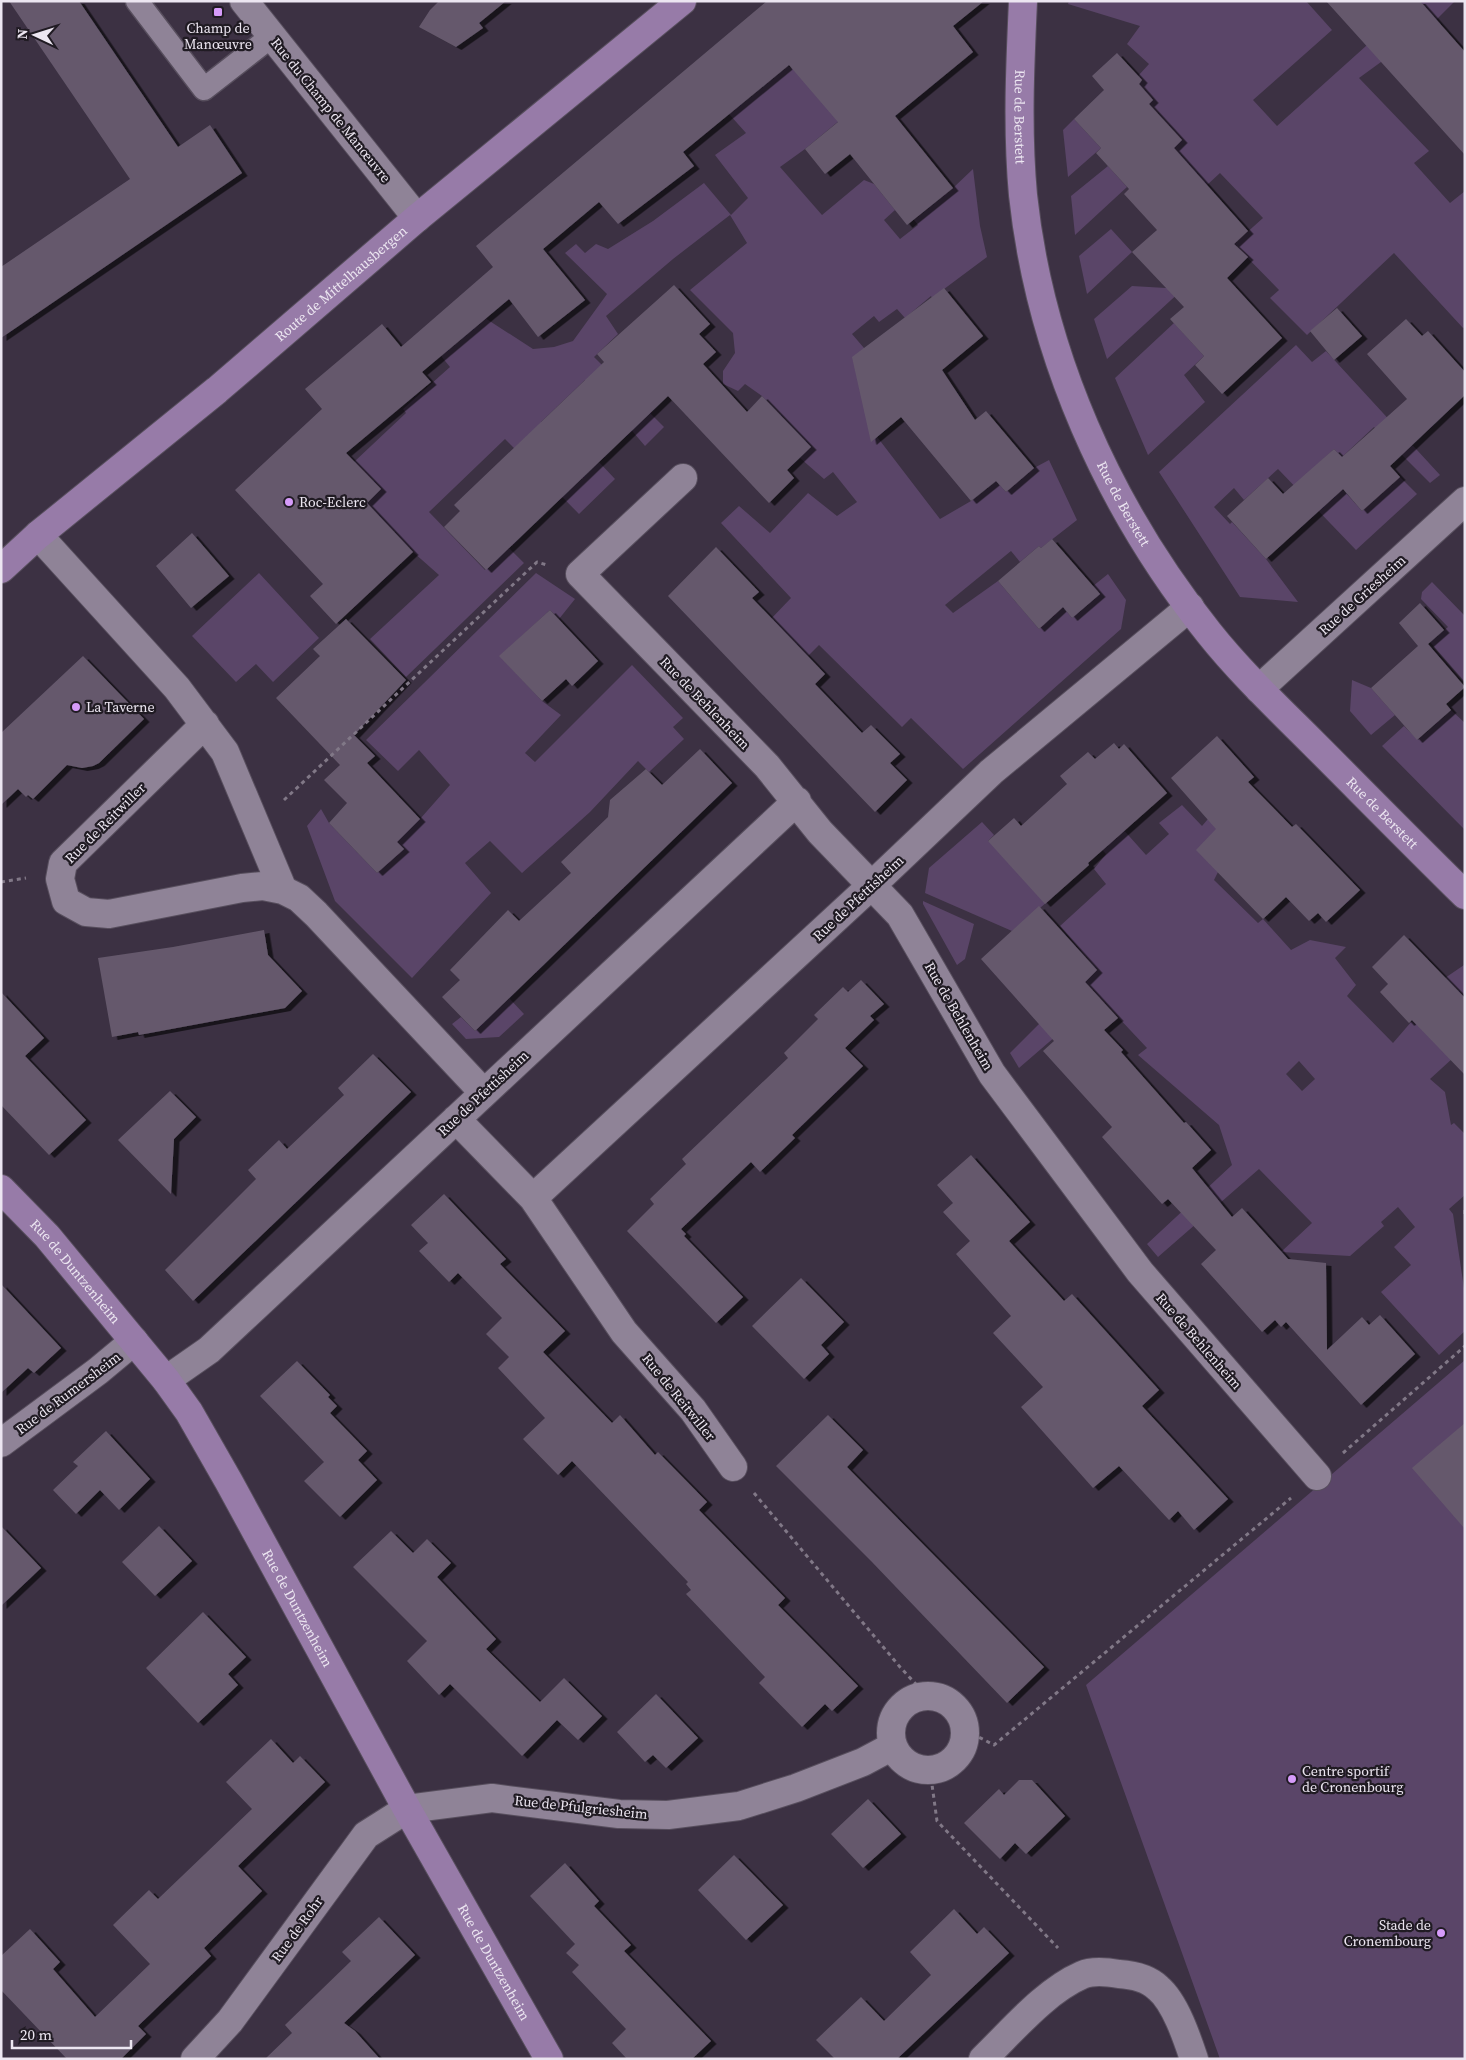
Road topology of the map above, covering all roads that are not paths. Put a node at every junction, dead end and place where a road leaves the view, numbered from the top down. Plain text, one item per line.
1 (136, 1) edge
2 (244, 1) edge
3 (682, 1) edge
4 (1023, 1) edge
5 (272, 36) junction
6 (416, 218) junction
7 (683, 478) dead end
8 (1465, 501) edge
9 (38, 535) junction
10 (1, 569) edge
11 (1190, 607) junction
12 (1259, 689) junction
13 (205, 724) junction
14 (797, 801) junction
15 (872, 886) junction
16 (283, 890) junction
17 (1465, 896) edge
18 (484, 1093) junction
19 (456, 1119) junction
20 (1, 1189) edge
21 (533, 1198) junction
22 (134, 1341) junction
23 (166, 1380) junction
24 (1, 1443) edge
25 (733, 1467) road end
26 (1318, 1476) road end
27 (893, 1746) junction
28 (407, 1809) junction
29 (195, 2059) edge
30 (549, 2059) edge
31 (983, 2059) edge
32 (1194, 2059) edge

1 - 5 lane
2 - 5 street, Rue du Champ de Manœuvre
3 - 6 street, Route de Mittelhausbergen
4 - 11 street, Rue de Berstett
5 - 6 street, Rue du Champ de Manœuvre
6 - 9 street, Route de Mittelhausbergen
7 - 14 street, Rue de Behlenheim
8 - 12 street, Rue de Griesheim
9 - 10 street, Route de Mittelhausbergen
9 - 13 street
11 - 12 street, Rue de Berstett
11 - 15 street, Rue de Pfettisheim
12 - 17 street, Rue de Berstett
13 - 16 street
13 - 16 street, Rue de Reitwiller
14 - 15 street, Rue de Behlenheim
14 - 18 street, Rue de Pfettisheim
15 - 21 street, Rue de Pfettisheim
15 - 26 street, Rue de Behlenheim
16 - 18 street, Rue de Reitwiller
18 - 19 street, Rue de Pfettisheim
19 - 21 street, Rue de Reitwiller
19 - 23 street, Rue de Pfettisheim
20 - 22 street, Rue de Duntzenheim
21 - 25 street, Rue de Reitwiller
22 - 23 street, Rue de Duntzenheim
22 - 24 street, Rue de Rumersheim
23 - 28 street, Rue de Duntzenheim
27 - 27 street
27 - 28 street, Rue de Pfulgriesheim
28 - 29 street, Rue de Rohr
28 - 30 street, Rue de Duntzenheim
31 - 32 street

